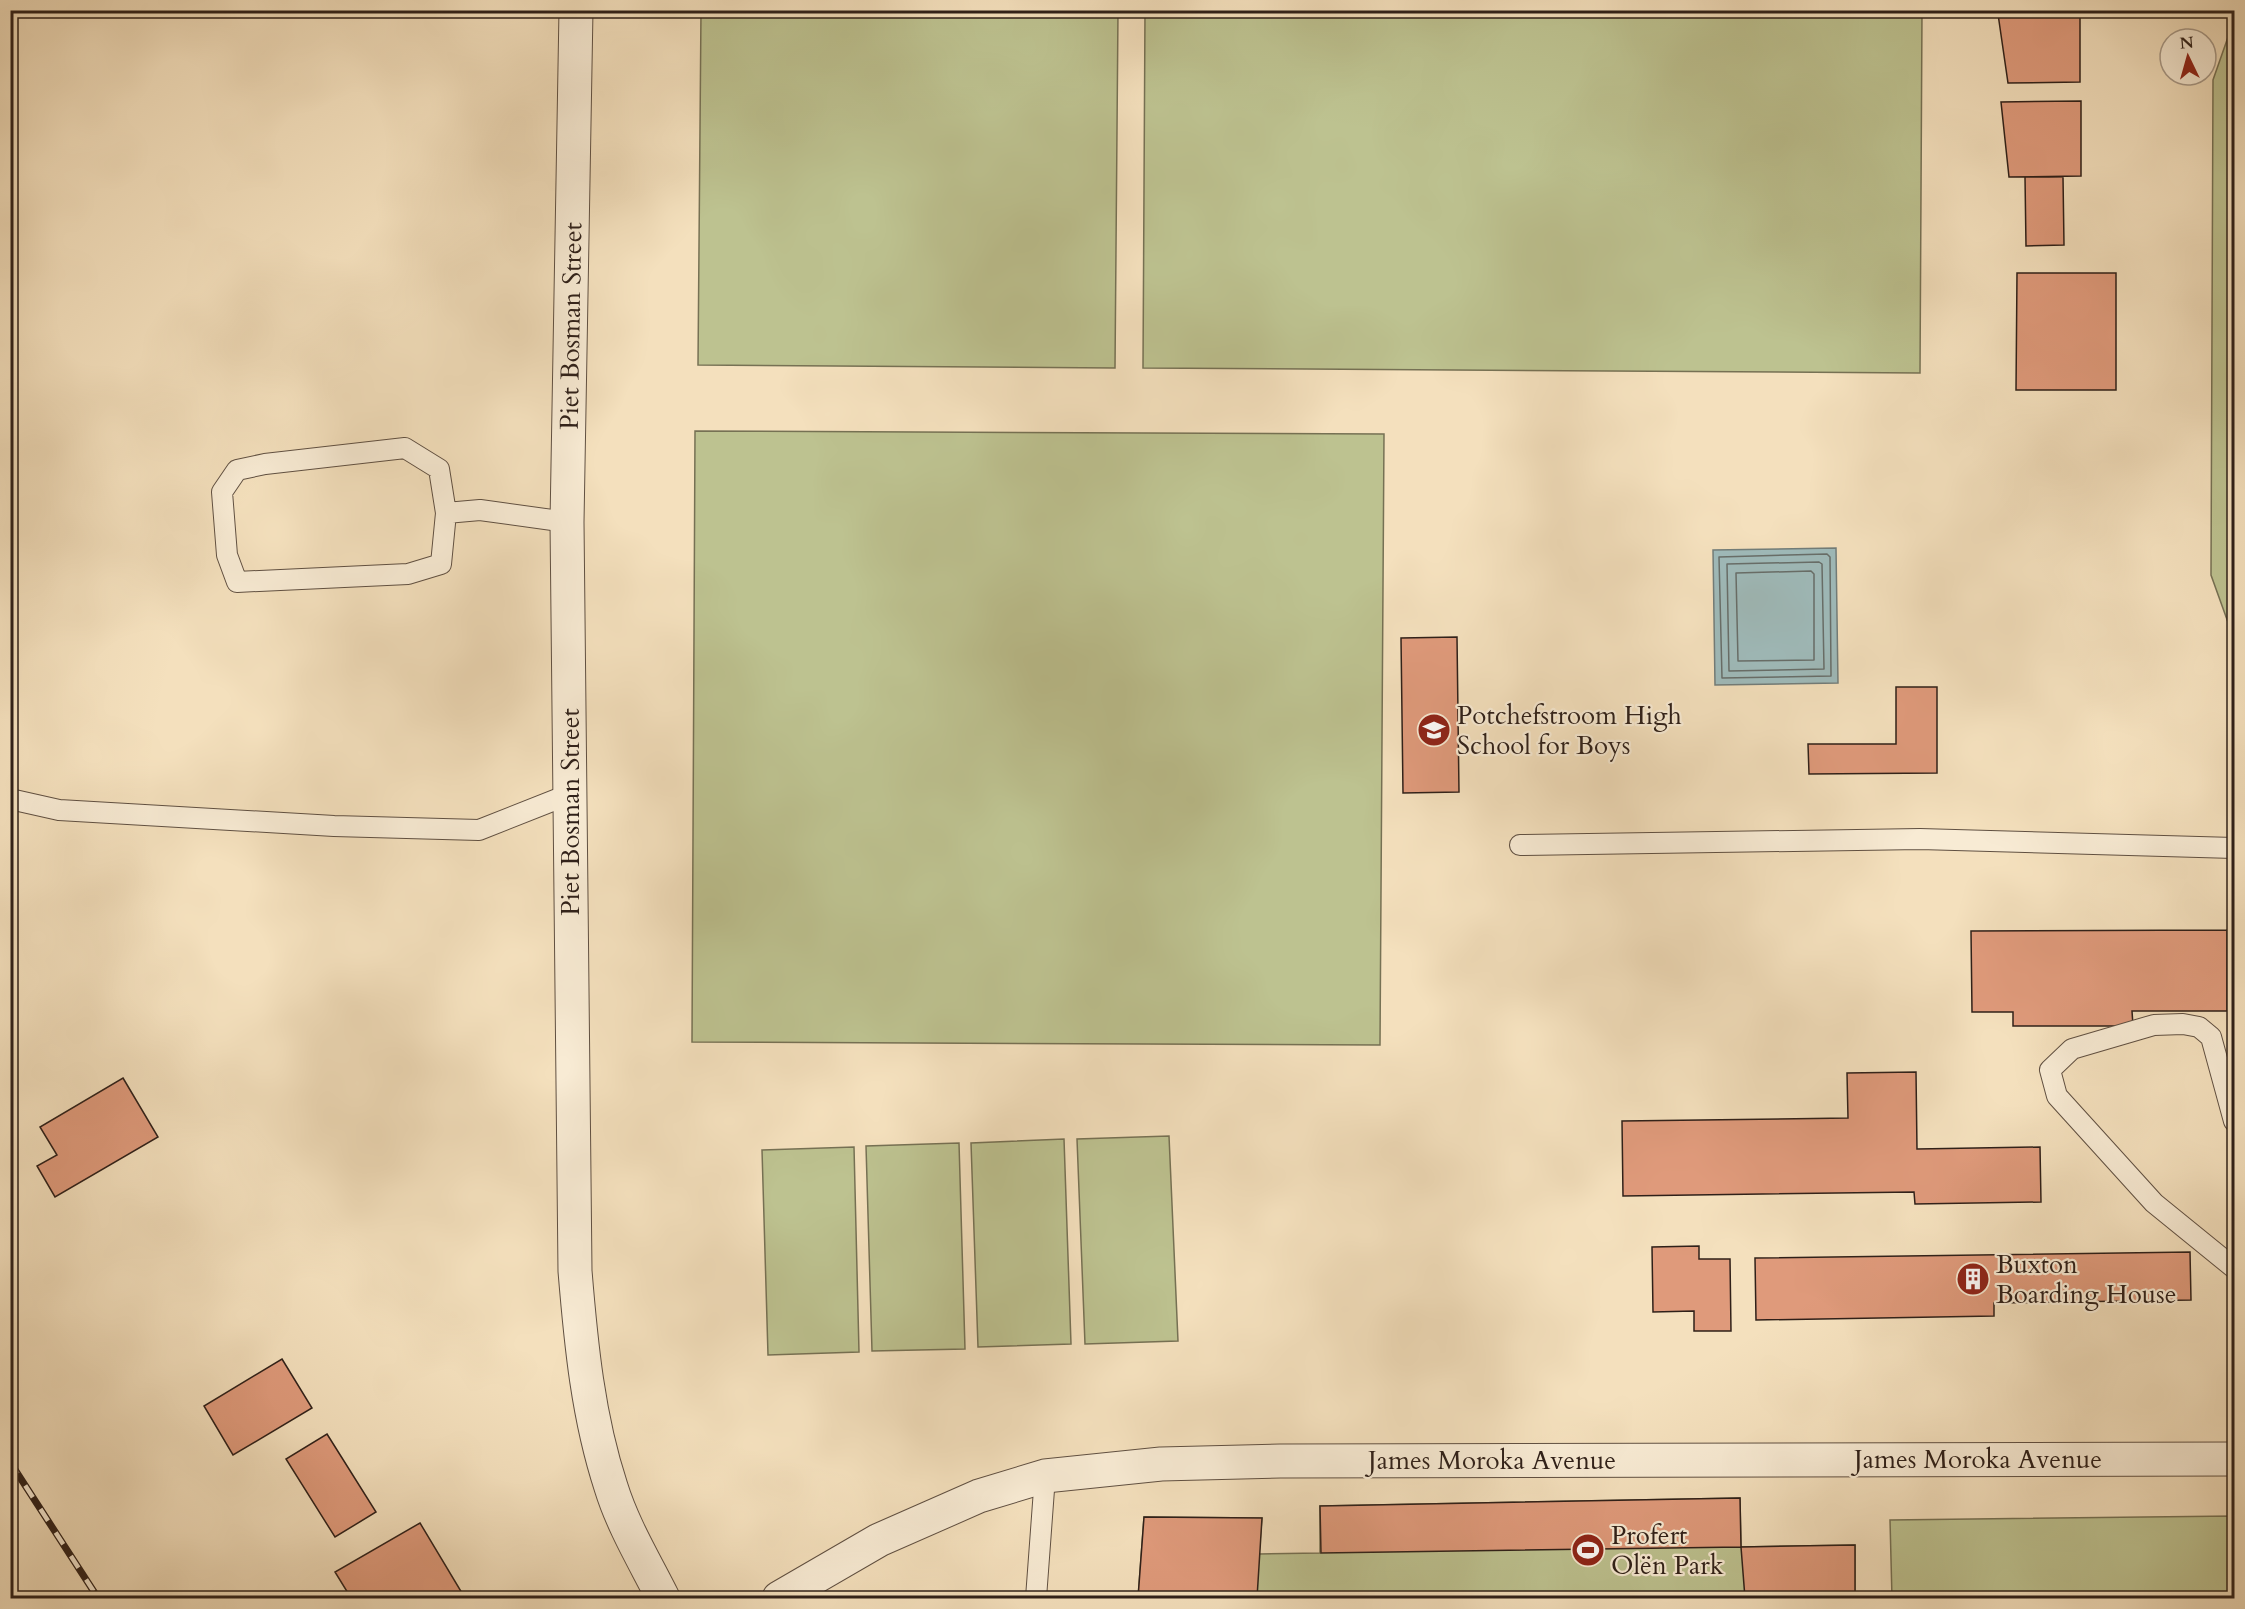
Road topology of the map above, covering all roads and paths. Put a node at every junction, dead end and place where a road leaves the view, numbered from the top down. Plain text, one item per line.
1 (576, 10) edge
2 (446, 513) junction
3 (567, 522) junction
4 (570, 794) junction
5 (10, 799) edge
6 (1520, 845) dead end
7 (2235, 848) edge
8 (2235, 1121) edge
9 (2235, 1269) edge
10 (2235, 1459) edge
11 (1045, 1476) junction
12 (663, 1599) edge
13 (778, 1599) edge
14 (1036, 1599) edge

1 - 3 street, Piet Bosman Street
2 - 2 lane
2 - 3 lane
3 - 4 street, Piet Bosman Street
4 - 5 lane
4 - 12 street, Piet Bosman Street
6 - 7 lane
8 - 9 lane
10 - 11 street, James Moroka Avenue
11 - 13 street, James Moroka Avenue
11 - 14 lane

